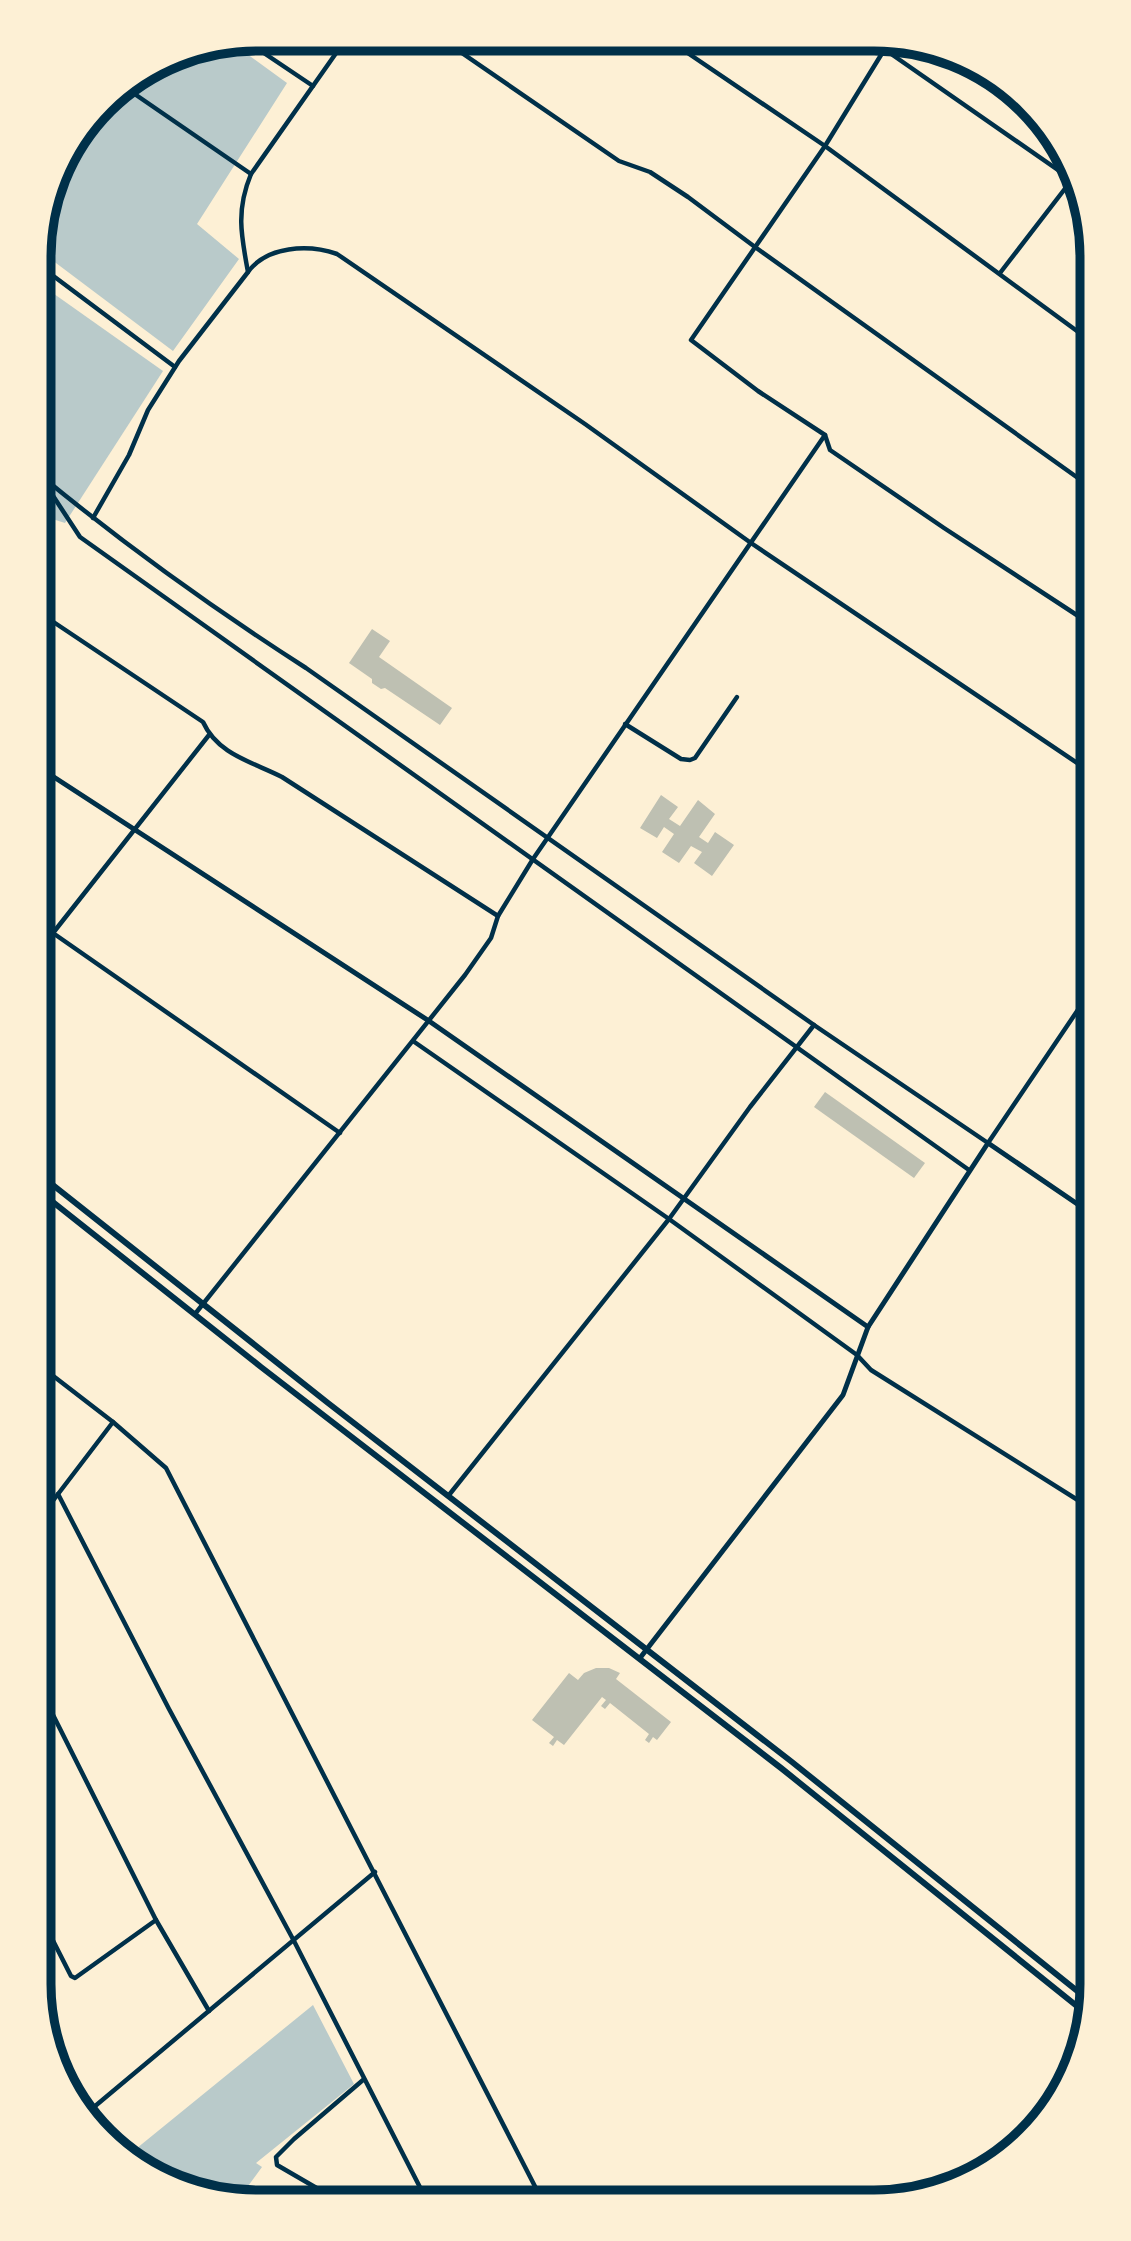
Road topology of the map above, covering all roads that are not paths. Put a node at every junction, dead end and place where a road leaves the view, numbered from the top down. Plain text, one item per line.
1 (261, 51) edge
2 (338, 51) edge
3 (459, 51) edge
4 (685, 51) edge
5 (882, 52) edge
6 (888, 52) edge
7 (313, 86) junction
8 (133, 93) edge
9 (825, 146) junction
10 (1061, 171) edge
11 (251, 174) junction
12 (1067, 186) edge
13 (755, 247) junction
14 (248, 272) junction
15 (51, 273) edge
16 (1000, 273) junction
17 (1080, 332) edge
18 (175, 368) junction
19 (825, 435) junction
20 (1080, 479) edge
21 (51, 485) edge
22 (51, 493) edge
23 (93, 518) junction
24 (751, 543) junction
25 (1080, 617) edge
26 (51, 620) edge
27 (737, 697) dead end
28 (625, 724) junction
29 (209, 735) junction
30 (1080, 764) edge
31 (51, 775) edge
32 (134, 831) junction
33 (548, 838) junction
34 (533, 859) junction
35 (498, 916) junction
36 (53, 933) joint
37 (1080, 1007) edge
38 (429, 1021) junction
39 (814, 1025) junction
40 (413, 1041) junction
41 (798, 1047) junction
42 (340, 1133) junction
43 (988, 1143) junction
44 (969, 1170) junction
45 (51, 1184) edge
46 (685, 1198) junction
47 (51, 1200) edge
48 (1080, 1206) edge
49 (669, 1219) junction
50 (202, 1305) junction
51 (195, 1314) junction
52 (868, 1327) junction
53 (857, 1355) junction
54 (51, 1374) edge
55 (113, 1422) junction
56 (58, 1494) junction
57 (449, 1495) junction
58 (1080, 1502) edge
59 (51, 1504) edge
60 (646, 1649) junction
61 (640, 1658) junction
62 (51, 1713) edge
63 (375, 1872) junction
64 (156, 1920) junction
65 (51, 1938) edge
66 (294, 1941) junction
67 (1080, 1993) edge
68 (1079, 2007) edge
69 (209, 2011) junction
70 (363, 2080) junction
71 (93, 2109) edge
72 (321, 2190) edge
73 (421, 2190) edge
74 (536, 2190) edge

1 - 7 street
2 - 7 street
3 - 13 street
4 - 9 street
5 - 9 street
6 - 10 street
7 - 11 street
8 - 11 street
9 - 13 street
9 - 16 street
11 - 14 street
12 - 16 street
13 - 19 street
13 - 20 street
14 - 18 street
14 - 24 street
15 - 18 street
16 - 17 street
18 - 23 street
19 - 24 street
19 - 25 street
21 - 23 street
22 - 34 street
23 - 33 street
24 - 28 street
24 - 30 street
26 - 29 street
27 - 28 street
28 - 33 street
29 - 32 street
29 - 35 street
31 - 32 street
32 - 36 street
32 - 38 street
33 - 34 street
33 - 39 street
34 - 35 street
34 - 41 street
35 - 38 street
36 - 42 street
37 - 43 street
38 - 40 street
38 - 46 street
39 - 41 street
39 - 43 street
40 - 42 street
40 - 49 street
41 - 44 street
41 - 46 street
42 - 50 street
43 - 44 street
43 - 48 street
44 - 52 street
45 - 50 main road
46 - 49 street
46 - 52 street
47 - 51 main road
49 - 53 street
49 - 57 street
50 - 51 street
50 - 57 main road
51 - 61 main road
52 - 53 street
53 - 58 street
53 - 60 street
54 - 55 street
55 - 56 street
55 - 63 street
56 - 59 street
56 - 66 street
57 - 60 main road
60 - 61 street
60 - 67 main road
61 - 68 main road
62 - 64 street
63 - 66 street
63 - 74 street
64 - 65 street
64 - 69 street
66 - 69 street
66 - 70 street
69 - 71 street
70 - 72 street
70 - 73 street

